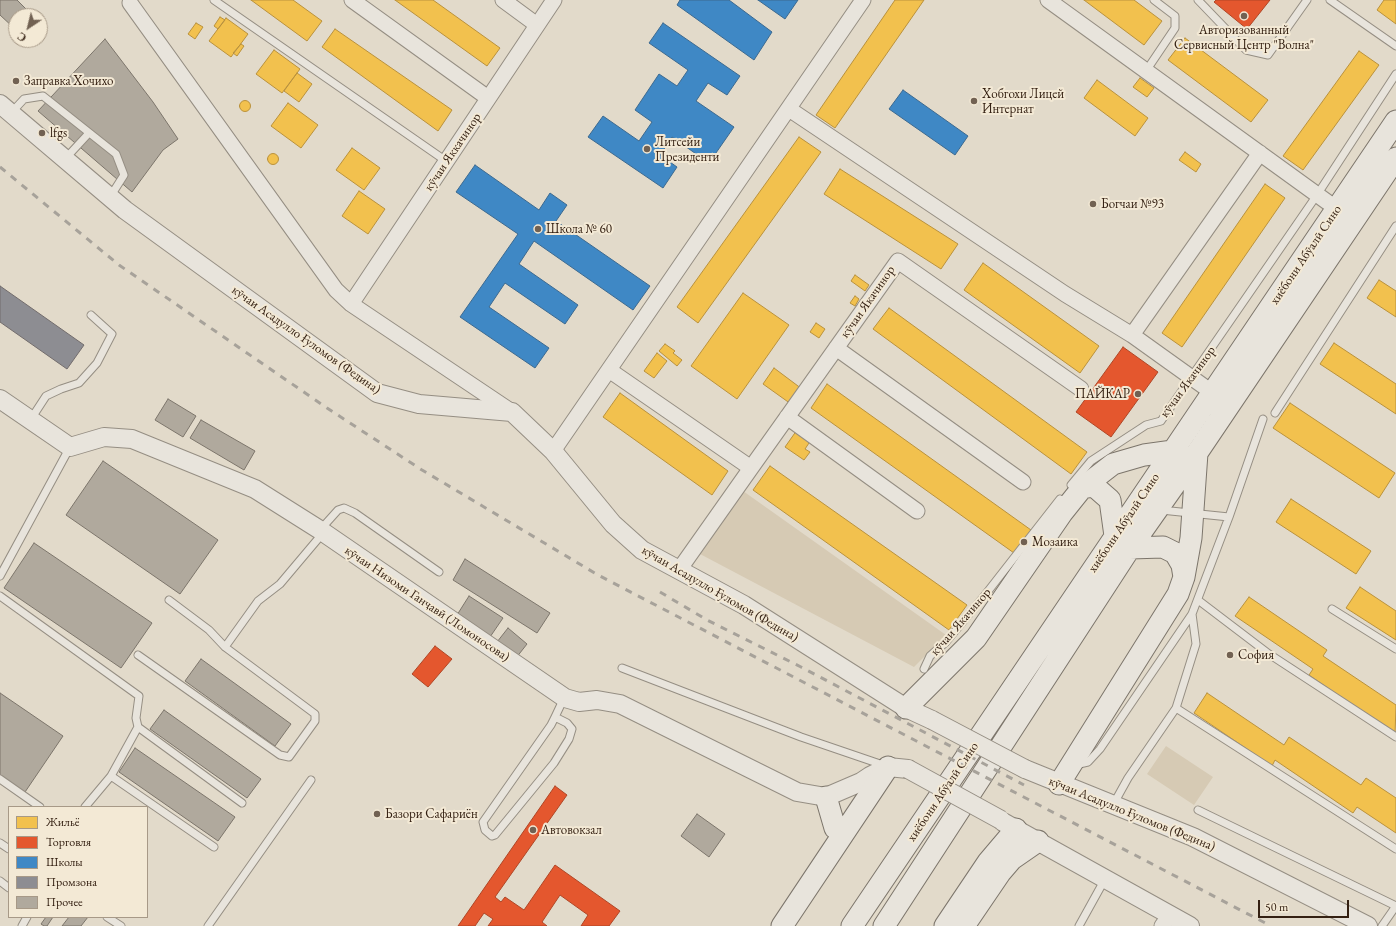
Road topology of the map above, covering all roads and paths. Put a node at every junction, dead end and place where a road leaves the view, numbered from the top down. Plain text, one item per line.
1 (214, 0) edge
2 (352, 0) edge
3 (503, 0) edge
4 (554, 0) edge
5 (863, 0) edge
6 (1048, 0) edge
7 (1154, 0) edge
8 (1307, 0) edge
9 (1330, 0) edge
10 (1200, 1) edge
11 (130, 3) dead end
12 (537, 25) junction
13 (1396, 46) edge
14 (1146, 71) junction
15 (1396, 74) edge
16 (488, 98) junction
17 (5, 109) edge
18 (789, 110) junction
19 (1396, 121) edge
20 (89, 132) junction
21 (1260, 154) junction
22 (1396, 158) edge
23 (65, 159) junction
24 (446, 161) junction
25 (1317, 195) junction
26 (110, 197) junction
27 (1337, 209) junction
28 (1395, 231) edge
29 (351, 304) junction
30 (91, 315) dead end
31 (1132, 335) junction
32 (836, 348) junction
33 (609, 370) junction
34 (1192, 377) junction
35 (1081, 389) dead end
36 (1213, 392) junction
37 (0, 398) edge
38 (512, 412) junction
39 (1275, 413) dead end
40 (787, 417) junction
41 (30, 419) junction
42 (1263, 420) dead end
43 (70, 447) junction
44 (553, 451) junction
45 (1173, 451) junction
46 (1197, 453) junction
47 (751, 468) junction
48 (1023, 482) dead end
49 (1082, 488) junction
50 (1157, 510) junction
51 (917, 511) dead end
52 (1193, 512) junction
53 (1229, 517) junction
54 (321, 531) junction
55 (1122, 542) junction
56 (679, 570) junction
57 (439, 572) dead end
58 (0, 576) edge
59 (1184, 578) junction
60 (0, 596) edge
61 (169, 600) dead end
62 (1198, 600) junction
63 (1332, 609) dead end
64 (1192, 614) junction
65 (225, 647) junction
66 (1396, 649) edge
67 (138, 655) dead end
68 (622, 668) dead end
69 (924, 669) dead end
70 (564, 698) junction
71 (906, 708) junction
72 (1176, 708) junction
73 (555, 717) junction
74 (138, 727) junction
75 (1396, 738) edge
76 (1071, 766) junction
77 (888, 767) junction
78 (111, 776) junction
79 (0, 779) edge
80 (311, 780) dead end
81 (861, 782) junction
82 (1059, 784) junction
83 (826, 798) junction
84 (242, 803) dead end
85 (1113, 805) junction
86 (39, 806) edge
87 (85, 806) edge
88 (1198, 810) dead end
89 (1008, 825) junction
90 (835, 828) junction
91 (1038, 841) junction
92 (214, 847) dead end
93 (1396, 849) edge
94 (1106, 879) junction
95 (0, 881) edge
96 (8, 887) edge
97 (1396, 906) edge
98 (109, 918) edge
99 (1166, 920) edge
100 (121, 926) edge
101 (208, 926) edge
102 (768, 926) edge
103 (782, 926) edge
104 (852, 926) edge
105 (884, 926) edge
106 (945, 926) edge
107 (964, 926) edge
108 (1079, 926) edge
109 (1190, 926) edge
110 (1368, 926) edge
111 (1382, 926) edge

1 - 24 lane
2 - 16 street
3 - 12 street
4 - 12 street, кӯчаи Яккачинор
5 - 18 street
6 - 14 street
7 - 14 lane
8 - 10 lane
9 - 13 lane
11 - 29 street
12 - 16 street, кӯчаи Яккачинор
14 - 21 street
15 - 25 lane, кӯчаи Якачинор
16 - 24 street, кӯчаи Яккачинор
17 - 20 lane
17 - 23 street, кӯчаи Асадулло Ғуломов (Федина)
18 - 31 street
18 - 33 street
19 - 27 main road, хиёбони Абӯалӣ Сино
20 - 23 lane
20 - 26 lane
21 - 25 street
21 - 31 street
22 - 46 main road, хиёбони Абӯалӣ Сино
23 - 26 street, кӯчаи Асадулло Ғуломов (Федина)
24 - 29 street, кӯчаи Яккачинор
25 - 27 street
25 - 34 lane, кӯчаи Якачинор
26 - 38 street, кӯчаи Асадулло Ғуломов (Федина)
27 - 36 main road, хиёбони Абӯалӣ Сино
28 - 39 lane
29 - 38 street
30 - 41 lane
31 - 34 street
32 - 35 street, кӯчаи Якачинор
32 - 40 street, кӯчаи Якачинор
32 - 48 street
33 - 44 street
33 - 47 street
34 - 36 street
34 - 69 lane, кӯчаи Якачинор
36 - 45 main road, хиёбони Абӯалӣ Сино
37 - 41 street
38 - 44 street, кӯчаи Асадулло Ғуломов (Федина)
40 - 47 street, кӯчаи Якачинор
40 - 51 street
41 - 43 street
42 - 53 lane
43 - 54 street, кӯчаи Низоми Ганҷавӣ (Ломоносова)
43 - 58 lane
44 - 56 street, кӯчаи Асадулло Ғуломов (Федина)
45 - 49 main road
45 - 55 main road, хиёбони Абӯалӣ Сино
46 - 50 main road, хиёбони Абӯалӣ Сино
46 - 52 main road
47 - 56 street, кӯчаи Якачинор
49 - 55 main road
49 - 71 main road
50 - 52 lane
50 - 55 main road, хиёбони Абӯалӣ Сино
52 - 53 lane
52 - 59 main road
53 - 62 lane
54 - 57 lane
54 - 65 lane
54 - 70 street, кӯчаи Низоми Ганҷавӣ (Ломоносова)
55 - 59 main road
55 - 104 main road, хиёбони Абӯалӣ Сино
55 - 105 main road, хиёбони Абӯалӣ Сино
56 - 71 street, кӯчаи Асадулло Ғуломов (Федина)
59 - 76 main road
60 - 74 lane
61 - 65 lane
62 - 64 lane
62 - 75 lane
63 - 66 lane
64 - 72 lane
64 - 76 lane
65 - 67 lane
68 - 77 lane
70 - 73 lane
70 - 83 street, кӯчаи Низоми Ганҷавӣ (Ломоносова)
71 - 82 street, кӯчаи Асадулло Ғуломов (Федина), bridge
72 - 85 lane
72 - 93 lane
73 - 73 lane
74 - 78 lane
74 - 84 lane
76 - 82 main road
77 - 81 street
77 - 89 street, bridge
77 - 103 main road
78 - 87 lane
78 - 92 lane
79 - 86 lane
80 - 101 lane
81 - 83 street
81 - 90 main road
82 - 85 street, кӯчаи Асадулло Ғуломов (Федина)
83 - 90 main road
85 - 110 street, кӯчаи Асадулло Ғуломов (Федина)
88 - 97 lane
89 - 91 street
89 - 106 main road
90 - 102 main road
91 - 94 street
91 - 107 main road
94 - 99 street
94 - 108 lane
95 - 96 lane
97 - 111 lane
98 - 100 lane
99 - 109 street

